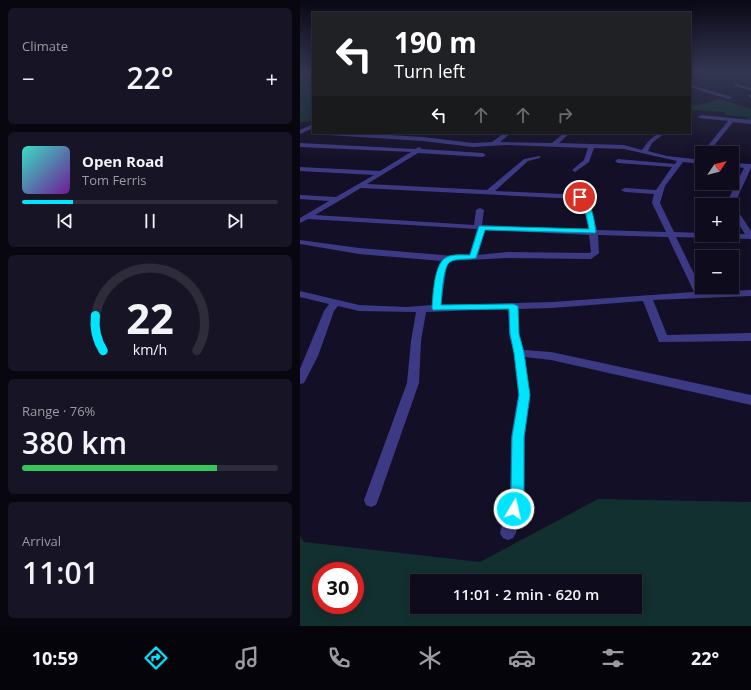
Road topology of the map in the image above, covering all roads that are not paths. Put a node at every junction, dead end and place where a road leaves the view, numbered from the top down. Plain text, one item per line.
1 (701, 117) dead end
2 (732, 120) junction
3 (751, 122) edge
4 (312, 126) edge
5 (301, 131) edge
6 (312, 132) edge
7 (346, 134) edge
8 (445, 134) edge
9 (507, 134) edge
10 (566, 134) edge
11 (661, 134) edge
12 (382, 136) edge
13 (433, 140) junction
14 (493, 144) junction
15 (300, 145) edge
16 (553, 145) junction
17 (592, 146) junction
18 (711, 146) edge
19 (357, 147) junction
20 (418, 151) junction
21 (644, 152) junction
22 (483, 155) dead end
23 (538, 157) dead end
24 (618, 161) dead end
25 (695, 162) edge
26 (679, 163) junction
27 (739, 165) edge
28 (750, 166) edge
29 (300, 169) edge
30 (575, 170) dead end
31 (381, 173) junction
32 (360, 186) junction
33 (625, 190) dead end
34 (660, 192) junction
35 (488, 193) junction
36 (300, 197) edge
37 (732, 198) edge
38 (336, 199) junction
39 (480, 210) dead end
40 (739, 218) edge
41 (303, 219) edge
42 (480, 227) junction
43 (593, 232) junction
44 (671, 234) junction
45 (751, 237) edge
46 (300, 242) edge
47 (473, 257) junction
48 (449, 259) junction
49 (751, 293) edge
50 (300, 294) edge
51 (700, 295) junction
52 (647, 298) junction
53 (335, 303) junction
54 (513, 306) junction
55 (436, 308) junction
56 (422, 310) junction
57 (751, 338) edge
58 (519, 353) junction
59 (300, 380) edge
60 (751, 400) edge
61 (371, 500) dead end
62 (508, 533) dead end

1 - 2 street
2 - 3 street
2 - 18 street
4 - 5 street
5 - 6 street
7 - 12 street
8 - 13 street
9 - 14 street
10 - 16 street
11 - 21 street
12 - 13 street
12 - 19 street
13 - 14 street
13 - 20 street
14 - 16 street
15 - 19 street
16 - 17 street
17 - 21 street
17 - 30 street
19 - 20 street
20 - 22 street
20 - 31 street
21 - 26 street
23 - 35 street
24 - 26 street
25 - 26 street
26 - 34 street
27 - 28 street
28 - 37 street
29 - 31 street
31 - 32 street
32 - 35 street
32 - 38 street
33 - 34 street
34 - 44 street
35 - 43 street
36 - 38 street
38 - 41 street
39 - 42 street
40 - 45 street
41 - 42 street
42 - 43 street
42 - 47 street
43 - 44 street
43 - 47 street
44 - 45 street
44 - 51 street
46 - 48 street
47 - 48 street
48 - 55 street
49 - 51 street
50 - 53 street
51 - 52 street
52 - 54 street
52 - 57 street
53 - 56 street
53 - 59 street
54 - 55 street
54 - 58 street
55 - 56 street
56 - 61 street
58 - 60 street
58 - 62 street

